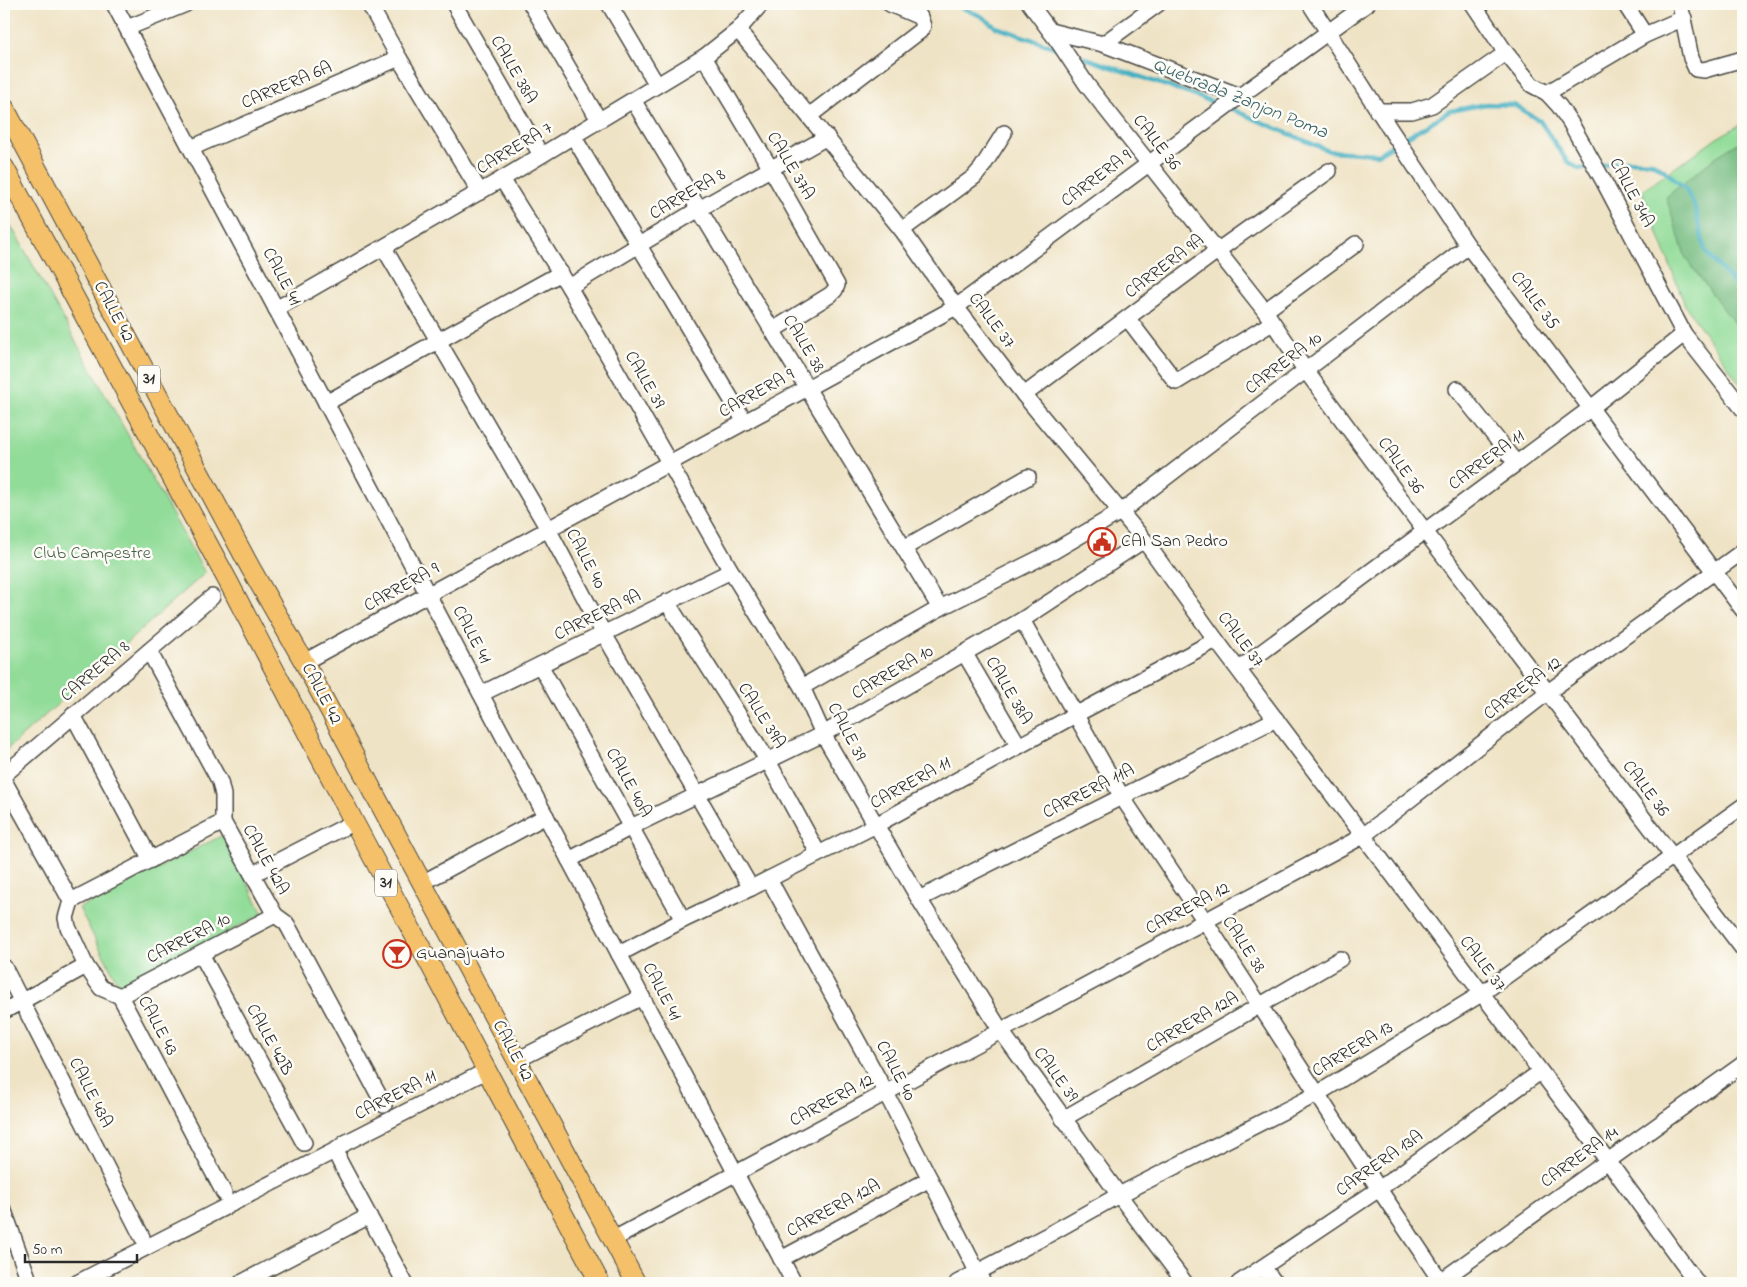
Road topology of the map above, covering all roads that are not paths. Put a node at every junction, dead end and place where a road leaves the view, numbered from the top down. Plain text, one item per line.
1 (114, 4) edge
2 (186, 4) edge
3 (369, 4) edge
4 (454, 4) edge
5 (531, 4) edge
6 (609, 4) edge
7 (761, 4) edge
8 (890, 4) edge
9 (1030, 4) edge
10 (1158, 4) edge
11 (1310, 4) edge
12 (1367, 4) edge
13 (1473, 4) edge
14 (1624, 4) edge
15 (1682, 11) edge
16 (127, 28) junction
17 (738, 30) junction
18 (1327, 34) junction
19 (1645, 35) junction
20 (1054, 37) junction
21 (1103, 44) junction
22 (1506, 53) junction
23 (704, 57) junction
24 (399, 58) junction
25 (1743, 59) edge
26 (656, 86) junction
27 (1547, 93) junction
28 (1235, 99) junction
29 (633, 100) junction
30 (1378, 111) junction
31 (5, 114) edge
32 (809, 116) junction
33 (599, 120) junction
34 (1004, 133) dead end
35 (573, 136) junction
36 (827, 137) junction
37 (191, 148) junction
38 (541, 155) junction
39 (1149, 164) junction
40 (4, 167) edge
41 (770, 169) junction
42 (1329, 171) dead end
43 (502, 179) junction
44 (480, 192) junction
45 (699, 209) junction
46 (902, 230) junction
47 (1356, 244) dead end
48 (639, 245) junction
49 (1468, 246) junction
50 (384, 248) junction
51 (1217, 251) junction
52 (561, 274) junction
53 (569, 287) junction
54 (956, 307) junction
55 (276, 309) junction
56 (1268, 317) junction
57 (1128, 319) junction
58 (773, 330) junction
59 (1684, 334) junction
60 (438, 341) junction
61 (1306, 370) junction
62 (808, 388) junction
63 (1457, 389) dead end
64 (1024, 395) junction
65 (326, 403) junction
66 (1591, 408) junction
67 (1743, 409) edge
68 (745, 422) junction
69 (670, 463) junction
70 (1516, 463) junction
71 (1028, 477) dead end
72 (1122, 511) junction
73 (548, 529) junction
74 (1424, 530) junction
75 (1144, 540) junction
76 (904, 548) junction
77 (1743, 551) edge
78 (731, 571) junction
79 (1715, 572) junction
80 (428, 595) junction
81 (212, 598) dead end
82 (668, 602) junction
83 (940, 608) junction
84 (1743, 610) edge
85 (1022, 620) junction
86 (604, 634) junction
87 (1216, 640) junction
88 (149, 651) junction
89 (965, 654) junction
90 (304, 662) junction
91 (540, 665) junction
92 (1239, 669) junction
93 (802, 687) junction
94 (1548, 692) junction
95 (481, 694) junction
96 (73, 715) junction
97 (1075, 715) junction
98 (1276, 719) junction
99 (824, 734) junction
100 (1018, 746) junction
101 (768, 761) junction
102 (4, 774) edge
103 (4, 781) edge
104 (696, 795) junction
105 (1122, 797) junction
106 (1743, 806) edge
107 (546, 816) junction
108 (223, 822) junction
109 (354, 822) junction
110 (876, 825) junction
111 (631, 827) junction
112 (1363, 836) junction
113 (818, 853) junction
114 (1672, 857) junction
115 (151, 860) junction
116 (569, 860) junction
117 (253, 874) junction
118 (769, 879) junction
119 (422, 883) junction
120 (751, 888) junction
121 (919, 899) junction
122 (71, 901) junction
123 (274, 915) junction
124 (683, 920) junction
125 (1205, 921) junction
126 (1743, 950) edge
127 (201, 954) junction
128 (619, 954) junction
129 (1340, 959) dead end
130 (86, 966) junction
131 (4, 967) edge
132 (1481, 994) junction
133 (120, 996) junction
134 (642, 997) junction
135 (22, 1001) junction
136 (1260, 1006) junction
137 (4, 1011) edge
138 (1001, 1031) junction
139 (516, 1060) junction
140 (1743, 1064) edge
141 (486, 1071) junction
142 (1540, 1072) junction
143 (886, 1093) junction
144 (1317, 1094) junction
145 (384, 1105) dead end
146 (1064, 1119) junction
147 (304, 1143) dead end
148 (340, 1157) junction
149 (1608, 1161) junction
150 (736, 1174) junction
151 (930, 1179) junction
152 (1379, 1189) junction
153 (224, 1193) dead end
154 (1119, 1195) junction
155 (4, 1211) edge
156 (369, 1216) junction
157 (142, 1237) dead end
158 (612, 1240) junction
159 (781, 1259) junction
160 (1263, 1267) junction
161 (980, 1278) edge
162 (401, 1282) edge
163 (30, 1283) edge
164 (77, 1283) edge
165 (241, 1283) edge
166 (600, 1283) edge
167 (636, 1283) edge
168 (794, 1283) edge
169 (957, 1283) edge
170 (1185, 1283) edge
171 (1239, 1283) edge
172 (1276, 1283) edge
173 (1440, 1283) edge
174 (1697, 1283) edge

1 - 16 street, CALLE 41
2 - 16 street
3 - 24 street
4 - 38 street, CALLE 38A
5 - 33 street
6 - 26 street
7 - 17 street, CARRERA 7
8 - 32 street
9 - 20 street, CALLE 36
10 - 21 street
11 - 18 street, CALLE 35
12 - 18 street
13 - 22 street, CALLE 34A
14 - 19 street
15 - 19 street
15 - 25 street
16 - 37 street, CALLE 41
17 - 23 street, CARRERA 7
17 - 32 street, CALLE 37
18 - 28 street
18 - 30 street, CALLE 35
19 - 27 street
20 - 21 street
20 - 39 street, CALLE 36
21 - 28 street
22 - 27 street, CALLE 34A
22 - 30 street
23 - 26 street, CARRERA 7
23 - 41 street, CALLE 37A
24 - 37 street, CARRERA 6A
24 - 44 street
26 - 29 street, CARRERA 7
27 - 59 street, CALLE 34A
28 - 39 street, CARRERA 9
29 - 33 street, CARRERA 7
29 - 45 street, CALLE 38
30 - 49 street, CALLE 35
31 - 90 main road, CALLE 42 / 31
32 - 36 street, CALLE 37
33 - 35 street, CARRERA 7
34 - 46 street
35 - 38 street, CARRERA 7
35 - 48 street
36 - 41 street, CARRERA 8
36 - 46 street, CALLE 37
37 - 55 street, CALLE 41
38 - 43 street, CARRERA 7
39 - 51 street, CALLE 36
39 - 54 street, CARRERA 9
40 - 109 main road, CALLE 42 / 31
41 - 45 street, CARRERA 8
41 - 58 street, CALLE 37A
42 - 51 street, CARRERA 9A
43 - 44 street, CARRERA 7
43 - 52 street, CALLE 39
44 - 50 street, CARRERA 7
45 - 48 street, CARRERA 8
45 - 58 street, CALLE 38
46 - 54 street, CALLE 37
47 - 56 street
48 - 53 street, CARRERA 8
48 - 68 street
49 - 61 street, CARRERA 10
49 - 66 street, CALLE 35
50 - 55 street, CARRERA 7
50 - 60 street, CALLE 40
51 - 56 street, CALLE 36
51 - 57 street, CARRERA 9A
52 - 53 street, CALLE 39
52 - 60 street
53 - 69 street, CALLE 39
54 - 62 street, CARRERA 9
54 - 64 street, CALLE 37
55 - 65 street, CALLE 41
56 - 57 street
56 - 61 street, CALLE 36
57 - 64 street, CARRERA 9A
58 - 62 street, CALLE 38
59 - 66 street, CARRERA 11
59 - 67 street, CALLE 34A
60 - 65 street
60 - 73 street, CALLE 40
61 - 72 street, CARRERA 10
61 - 74 street, CALLE 36
62 - 68 street, CARRERA 9
62 - 76 street, CALLE 38
63 - 70 street
64 - 72 street, CALLE 37
65 - 80 street, CALLE 41
66 - 70 street, CARRERA 11
66 - 79 street, CALLE 35
68 - 69 street, CARRERA 9
69 - 73 street, CARRERA 9
69 - 78 street, CALLE 39
70 - 74 street, CARRERA 11
71 - 76 street
72 - 75 street, CALLE 37
72 - 83 street, CARRERA 10
73 - 80 street, CARRERA 9
73 - 86 street, CALLE 40
74 - 92 street, CARRERA 11
74 - 94 street, CALLE 36
75 - 85 street, CARRERA 10
75 - 87 street, CALLE 37
76 - 83 street, CALLE 38
77 - 79 street, CARRERA 12
78 - 82 street, CARRERA 9A
78 - 93 street, CALLE 39
79 - 84 street, CALLE 35
79 - 94 street, CARRERA 12
80 - 90 street, CARRERA 9
80 - 95 street, CALLE 41
81 - 88 street, CARRERA 8
82 - 86 street, CARRERA 9A
82 - 101 street, CALLE 39A
83 - 93 street, CARRERA 10
85 - 89 street, CARRERA 10
85 - 97 street, CALLE 38
86 - 91 street, CARRERA 9A
86 - 104 street, CALLE 40
87 - 92 street, CALLE 37
87 - 97 street, CARRERA 11
88 - 96 street, CARRERA 8
88 - 108 street, CALLE 42A
89 - 99 street, CARRERA 10
89 - 100 street, CALLE 38A
90 - 119 main road, CALLE 42 / 31
91 - 95 street, CARRERA 9A
91 - 111 street, CALLE 40A
92 - 98 street, CALLE 37
93 - 99 street, CALLE 39
94 - 112 street, CARRERA 12
94 - 114 street, CALLE 36
95 - 107 street, CALLE 41
96 - 102 street, CARRERA 8
96 - 115 street
97 - 100 street, CARRERA 11
97 - 105 street, CALLE 38
98 - 105 street, CARRERA 11A
98 - 112 street, CALLE 37
99 - 101 street, CARRERA 10
99 - 110 street, CALLE 39
100 - 110 street, CARRERA 11
101 - 104 street, CARRERA 10
101 - 113 street, CALLE 39A
103 - 122 street
104 - 111 street, CARRERA 10
104 - 120 street, CALLE 40
105 - 121 street, CARRERA 11A
105 - 125 street, CALLE 38
106 - 114 street, CARRERA 13
107 - 116 street, CALLE 41
107 - 119 street
108 - 115 street
108 - 117 street, CALLE 42A
109 - 117 street
109 - 141 main road, CALLE 42 / 31
110 - 113 street, CARRERA 11
110 - 121 street, CALLE 39
111 - 116 street, CARRERA 10
111 - 124 street, CALLE 40A
112 - 125 street, CARRERA 12
112 - 132 street, CALLE 37
113 - 118 street, CARRERA 11
114 - 126 street, CALLE 36
114 - 132 street, CARRERA 13
115 - 122 street
116 - 128 street, CALLE 41
117 - 123 street, CALLE 42A
118 - 120 street, CARRERA 11
118 - 143 street, CALLE 40
119 - 139 main road, CALLE 42 / 31
120 - 124 street, CARRERA 11
121 - 138 street, CALLE 39
122 - 130 street, CALLE 43
123 - 127 street, CARRERA 10
123 - 145 street, CALLE 42A
124 - 128 street, CARRERA 11
125 - 136 street, CALLE 38
125 - 138 street, CARRERA 12
127 - 133 street, CARRERA 10
127 - 147 street, CALLE 42B
128 - 134 street, CALLE 41
129 - 136 street, CARRERA 12A
130 - 133 street, CALLE 43
130 - 135 street
131 - 135 street, CALLE 43A
132 - 142 street, CALLE 37
132 - 144 street, CARRERA 13
133 - 153 street, CALLE 43
134 - 139 street
134 - 150 street, CALLE 41
135 - 137 street
135 - 157 street, CALLE 43A
136 - 144 street, CALLE 38
136 - 146 street, CARRERA 12A
138 - 143 street, CARRERA 12
138 - 146 street, CALLE 39
139 - 158 main road, CALLE 42 / 31
140 - 149 street, CARRERA 14
141 - 148 street, CARRERA 11
141 - 166 main road, CALLE 42 / 31
142 - 149 street, CALLE 37
142 - 152 street, CARRERA 13A
143 - 150 street, CARRERA 12
143 - 151 street, CALLE 40
144 - 152 street, CALLE 38
144 - 154 street, CARRERA 13
146 - 154 street, CALLE 39
148 - 156 street
148 - 164 street, CARRERA 11
149 - 173 street, CARRERA 14
149 - 174 street, CALLE 37
150 - 158 street, CARRERA 12
150 - 159 street, CALLE 41
151 - 159 street, CARRERA 12A
151 - 161 street, CALLE 40
152 - 160 street, CARRERA 13A
152 - 173 street, CALLE 38
154 - 161 street, CARRERA 13
154 - 170 street, CALLE 39
155 - 163 street
156 - 162 street
156 - 165 street
158 - 167 main road, CALLE 42 / 31
159 - 168 street, CALLE 41
160 - 171 street, CARRERA 13A
160 - 172 street
161 - 169 street, CARRERA 13

